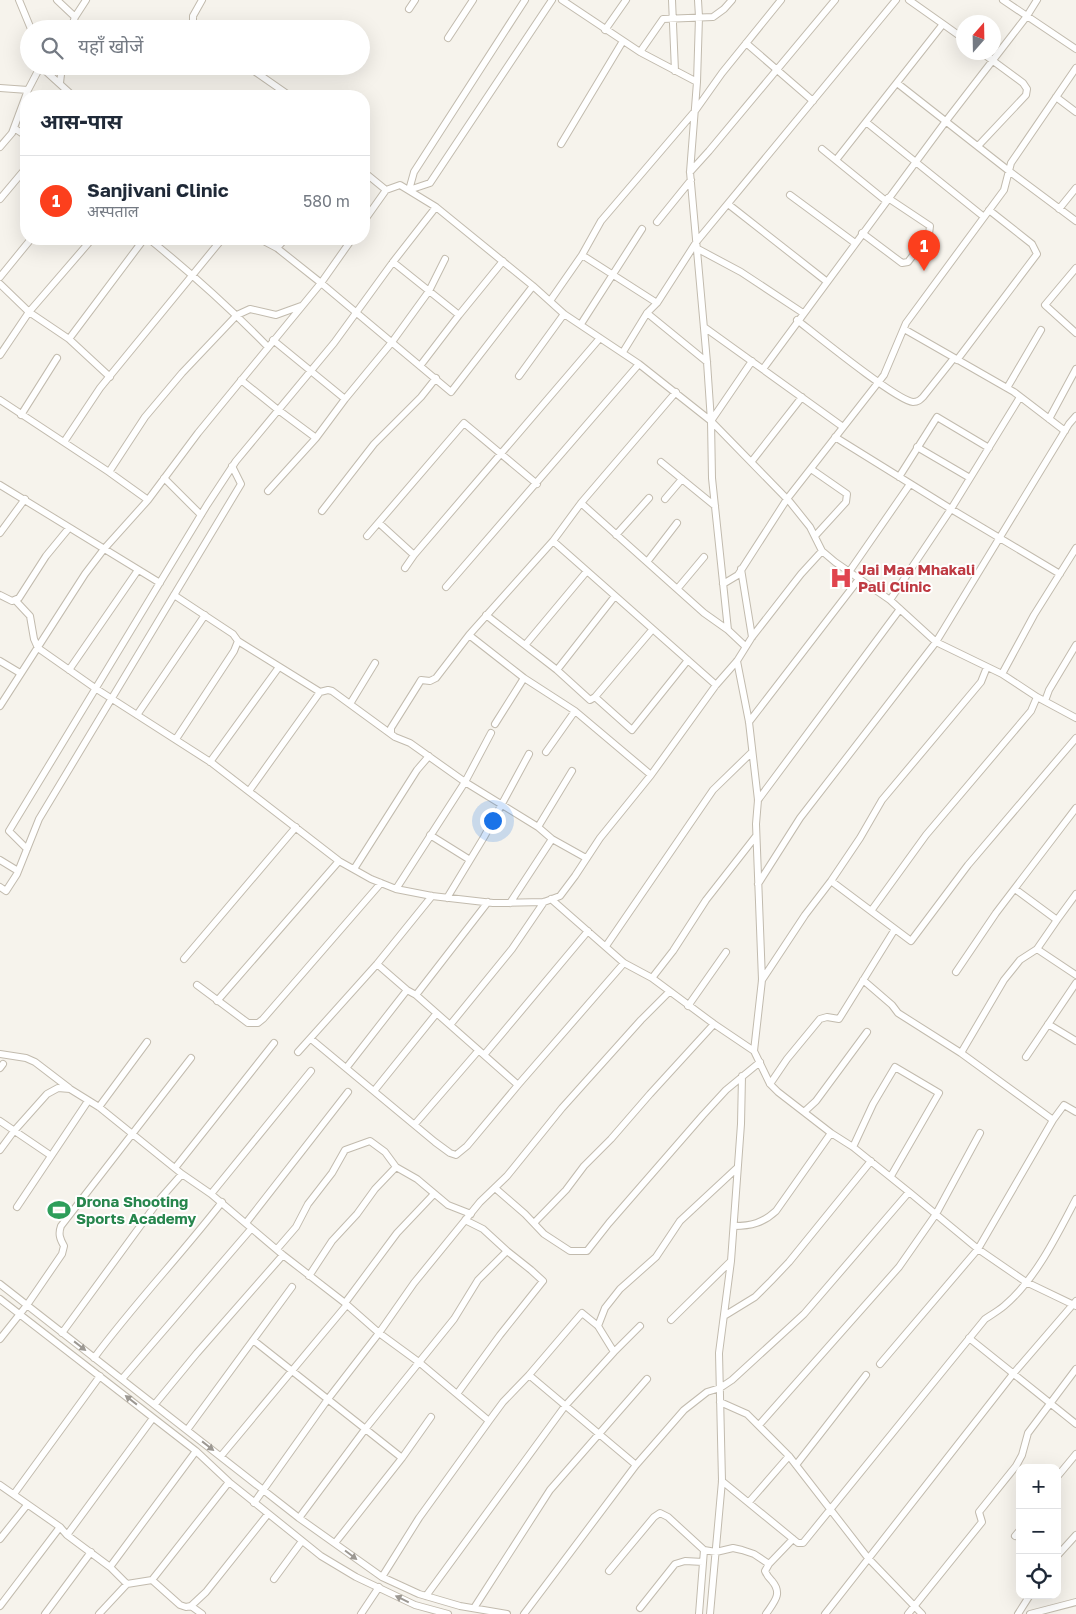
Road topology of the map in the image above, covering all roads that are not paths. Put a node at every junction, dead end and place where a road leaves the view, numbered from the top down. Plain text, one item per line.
1 (20, 0) edge
2 (57, 0) edge
3 (86, 0) edge
4 (202, 0) edge
5 (415, 0) edge
6 (473, 0) edge
7 (525, 0) edge
8 (552, 0) edge
9 (562, 0) edge
10 (626, 0) edge
11 (672, 0) edge
12 (698, 0) edge
13 (732, 0) edge
14 (781, 0) edge
15 (835, 0) edge
16 (896, 0) edge
17 (910, 0) edge
18 (1003, 0) edge
19 (1037, 0) edge
20 (409, 9) dead end
21 (1027, 16) junction
22 (75, 17) junction
23 (699, 17) junction
24 (673, 18) junction
25 (28, 20) edge
26 (74, 20) edge
27 (193, 20) edge
28 (944, 24) junction
29 (605, 30) junction
30 (956, 33) edge
31 (448, 38) dead end
32 (623, 41) junction
33 (746, 43) junction
34 (1076, 49) edge
35 (640, 52) junction
36 (992, 61) junction
37 (1076, 68) edge
38 (777, 70) junction
39 (675, 71) junction
40 (36, 75) edge
41 (49, 75) edge
42 (61, 75) edge
43 (260, 75) edge
44 (697, 82) junction
45 (897, 83) junction
46 (60, 84) junction
47 (0, 88) edge
48 (28, 90) joint
49 (66, 90) edge
50 (281, 90) edge
51 (1056, 97) junction
52 (813, 101) junction
53 (695, 111) junction
54 (20, 112) edge
55 (1076, 112) edge
56 (946, 121) junction
57 (866, 122) junction
58 (14, 128) junction
59 (20, 132) edge
60 (561, 144) dead end
61 (978, 146) junction
62 (0, 147) edge
63 (822, 149) dead end
64 (836, 160) junction
65 (916, 162) junction
66 (1009, 171) junction
67 (690, 172) junction
68 (20, 175) edge
69 (370, 177) edge
70 (691, 180) junction
71 (1076, 188) edge
72 (386, 190) junction
73 (409, 190) junction
74 (790, 195) dead end
75 (0, 199) edge
76 (888, 199) junction
77 (728, 204) junction
78 (436, 206) junction
79 (1059, 208) junction
80 (989, 210) junction
81 (370, 213) edge
82 (984, 217) junction
83 (1076, 221) edge
84 (658, 222) dead end
85 (642, 229) dead end
86 (862, 233) junction
87 (697, 241) junction
88 (855, 243) junction
89 (26, 245) edge
90 (87, 245) edge
91 (139, 245) edge
92 (156, 245) edge
93 (217, 245) edge
94 (271, 245) edge
95 (280, 245) edge
96 (348, 245) edge
97 (277, 248) junction
98 (698, 249) junction
99 (582, 255) junction
100 (446, 259) dead end
101 (503, 261) junction
102 (393, 262) junction
103 (1076, 268) edge
104 (194, 275) junction
105 (613, 275) junction
106 (0, 277) edge
107 (826, 281) junction
108 (321, 283) junction
109 (0, 284) edge
110 (532, 286) junction
111 (429, 291) junction
112 (550, 301) junction
113 (657, 303) junction
114 (302, 306) junction
115 (356, 311) junction
116 (29, 312) junction
117 (647, 313) junction
118 (803, 313) junction
119 (564, 314) junction
120 (237, 315) junction
121 (459, 315) junction
122 (797, 320) junction
123 (581, 324) junction
124 (704, 327) junction
125 (904, 329) junction
126 (1041, 330) dead end
127 (1076, 333) edge
128 (600, 338) junction
129 (68, 339) junction
130 (273, 340) junction
131 (392, 342) junction
132 (268, 347) junction
133 (623, 352) junction
134 (0, 355) edge
135 (57, 358) dead end
136 (956, 359) junction
137 (752, 361) junction
138 (707, 362) junction
139 (640, 364) junction
140 (420, 366) junction
141 (763, 369) junction
142 (1076, 369) edge
143 (310, 371) junction
144 (519, 376) dead end
145 (110, 377) junction
146 (436, 378) junction
147 (241, 380) junction
148 (878, 382) junction
149 (1007, 388) junction
150 (676, 392) junction
151 (802, 397) junction
152 (1020, 397) junction
153 (345, 399) junction
154 (0, 400) edge
155 (277, 410) junction
156 (21, 415) junction
157 (1076, 416) edge
158 (1049, 419) junction
159 (711, 421) junction
160 (843, 427) junction
161 (1065, 431) junction
162 (836, 437) junction
163 (316, 438) junction
164 (64, 442) junction
165 (917, 447) junction
166 (989, 448) junction
167 (502, 454) junction
168 (752, 461) junction
169 (661, 462) dead end
170 (232, 466) junction
171 (811, 469) junction
172 (109, 472) junction
173 (898, 477) junction
174 (164, 478) junction
175 (970, 478) junction
176 (682, 479) junction
177 (537, 484) junction
178 (910, 484) junction
179 (0, 485) edge
180 (268, 490) dead end
181 (649, 498) dead end
182 (25, 499) junction
183 (665, 499) dead end
184 (787, 499) junction
185 (148, 500) junction
186 (581, 503) junction
187 (715, 506) junction
188 (950, 509) junction
189 (322, 511) dead end
190 (201, 515) junction
191 (378, 523) junction
192 (677, 523) dead end
193 (69, 528) junction
194 (0, 533) edge
195 (616, 534) junction
196 (366, 536) dead end
197 (815, 536) junction
198 (1000, 538) junction
199 (553, 541) junction
200 (1076, 548) edge
201 (104, 549) junction
202 (822, 551) junction
203 (414, 555) junction
204 (704, 557) dead end
205 (647, 562) junction
206 (405, 568) dead end
207 (741, 569) junction
208 (138, 570) junction
209 (587, 571) junction
210 (849, 572) junction
211 (1060, 574) junction
212 (859, 579) junction
213 (160, 584) junction
214 (723, 584) junction
215 (446, 587) dead end
216 (678, 588) junction
217 (0, 595) edge
218 (174, 595) junction
219 (615, 596) junction
220 (16, 600) junction
221 (890, 600) junction
222 (900, 609) junction
223 (205, 615) junction
224 (486, 615) junction
225 (652, 630) junction
226 (728, 630) junction
227 (469, 635) junction
228 (752, 637) junction
229 (238, 641) junction
230 (936, 642) junction
231 (526, 644) junction
232 (1076, 645) edge
233 (745, 646) junction
234 (38, 648) junction
235 (688, 660) junction
236 (737, 660) junction
237 (0, 661) edge
238 (375, 663) dead end
239 (279, 667) junction
240 (988, 667) junction
241 (69, 670) junction
242 (557, 670) junction
243 (20, 673) junction
244 (1002, 674) junction
245 (524, 678) junction
246 (716, 685) junction
247 (95, 688) junction
248 (320, 692) junction
249 (595, 697) junction
250 (1037, 697) junction
251 (111, 699) junction
252 (1045, 701) junction
253 (350, 704) junction
254 (0, 706) edge
255 (575, 711) junction
256 (137, 715) junction
257 (1076, 718) edge
258 (749, 722) junction
259 (495, 724) dead end
260 (391, 733) junction
261 (491, 733) dead end
262 (1076, 738) edge
263 (176, 739) junction
264 (546, 752) dead end
265 (752, 752) junction
266 (529, 754) dead end
267 (429, 756) junction
268 (210, 762) junction
269 (572, 771) dead end
270 (651, 775) junction
271 (465, 782) junction
272 (249, 791) junction
273 (758, 800) junction
274 (501, 805) junction
275 (1076, 808) edge
276 (296, 827) junction
277 (538, 827) junction
278 (430, 835) junction
279 (756, 836) junction
280 (552, 839) junction
281 (27, 849) junction
282 (586, 858) junction
283 (0, 860) edge
284 (470, 860) junction
285 (339, 861) junction
286 (354, 870) junction
287 (18, 871) junction
288 (831, 881) junction
289 (381, 883) junction
290 (758, 884) junction
291 (0, 887) edge
292 (396, 889) junction
293 (1015, 889) junction
294 (1076, 894) edge
295 (432, 896) junction
296 (447, 898) junction
297 (551, 899) junction
298 (488, 902) junction
299 (544, 902) junction
300 (510, 903) junction
301 (871, 911) junction
302 (1057, 920) junction
303 (895, 928) junction
304 (588, 931) junction
305 (606, 946) junction
306 (1037, 950) junction
307 (726, 952) dead end
308 (184, 959) dead end
309 (624, 963) junction
310 (376, 964) junction
311 (956, 972) dead end
312 (1076, 975) edge
313 (652, 978) junction
314 (762, 980) junction
315 (863, 980) junction
316 (1076, 983) edge
317 (197, 985) dead end
318 (407, 990) junction
319 (669, 992) junction
320 (416, 995) junction
321 (217, 1001) junction
322 (688, 1006) junction
323 (436, 1014) junction
324 (714, 1024) junction
325 (1048, 1024) junction
326 (450, 1025) junction
327 (867, 1032) dead end
328 (311, 1039) junction
329 (1076, 1040) edge
330 (147, 1042) dead end
331 (274, 1043) dead end
332 (754, 1050) junction
333 (298, 1052) dead end
334 (481, 1053) junction
335 (961, 1053) junction
336 (0, 1054) edge
337 (1026, 1057) dead end
338 (191, 1058) dead end
339 (760, 1062) junction
340 (347, 1068) junction
341 (311, 1071) dead end
342 (742, 1076) junction
343 (770, 1084) junction
344 (518, 1085) junction
345 (70, 1089) junction
346 (374, 1091) junction
347 (348, 1092) dead end
348 (88, 1101) junction
349 (99, 1107) junction
350 (804, 1112) junction
351 (1076, 1112) edge
352 (1053, 1120) junction
353 (0, 1121) edge
354 (415, 1124) junction
355 (14, 1130) junction
356 (831, 1133) junction
357 (980, 1133) dead end
358 (133, 1134) junction
359 (853, 1147) junction
360 (0, 1150) edge
361 (50, 1155) junction
362 (871, 1161) junction
363 (396, 1167) junction
364 (175, 1168) junction
365 (737, 1168) junction
366 (182, 1174) junction
367 (892, 1176) junction
368 (495, 1188) junction
369 (909, 1192) junction
370 (212, 1194) junction
371 (434, 1194) junction
372 (1076, 1199) edge
373 (222, 1202) junction
374 (17, 1206) dead end
375 (471, 1214) junction
376 (936, 1214) junction
377 (465, 1220) junction
378 (246, 1222) junction
379 (534, 1223) junction
380 (734, 1226) junction
381 (252, 1229) junction
382 (978, 1249) junction
383 (277, 1250) junction
384 (508, 1251) junction
385 (283, 1255) junction
386 (731, 1261) junction
387 (309, 1276) junction
388 (1026, 1282) junction
389 (0, 1284) edge
390 (292, 1288) dead end
391 (0, 1299) edge
392 (1075, 1304) edge
393 (27, 1305) junction
394 (345, 1305) junction
395 (20, 1314) junction
396 (724, 1316) junction
397 (671, 1320) dead end
398 (598, 1326) junction
399 (640, 1326) dead end
400 (62, 1333) junction
401 (379, 1333) junction
402 (969, 1338) junction
403 (0, 1339) edge
404 (253, 1340) junction
405 (614, 1352) junction
406 (94, 1358) junction
407 (420, 1363) junction
408 (880, 1364) dead end
409 (1076, 1369) edge
410 (291, 1371) junction
411 (1013, 1374) junction
412 (529, 1375) junction
413 (866, 1375) dead end
414 (100, 1376) junction
415 (647, 1379) dead end
416 (122, 1380) junction
417 (720, 1388) junction
418 (457, 1394) junction
419 (328, 1399) junction
420 (720, 1402) junction
421 (155, 1404) junction
422 (1050, 1404) junction
423 (565, 1406) junction
424 (431, 1417) dead end
425 (153, 1418) junction
426 (489, 1421) junction
427 (1076, 1424) edge
428 (759, 1425) junction
429 (366, 1428) junction
430 (187, 1430) junction
431 (599, 1434) junction
432 (196, 1451) junction
433 (1076, 1454) edge
434 (222, 1456) junction
435 (788, 1456) junction
436 (402, 1458) junction
437 (636, 1465) junction
438 (796, 1465) junction
439 (1061, 1472) edge
440 (722, 1480) junction
441 (228, 1482) junction
442 (0, 1485) edge
443 (263, 1490) junction
444 (14, 1494) junction
445 (749, 1502) junction
446 (254, 1503) junction
447 (27, 1505) junction
448 (830, 1510) junction
449 (268, 1514) junction
450 (299, 1518) junction
451 (60, 1527) junction
452 (67, 1535) junction
453 (1076, 1535) edge
454 (0, 1539) edge
455 (793, 1539) junction
456 (302, 1541) junction
457 (335, 1544) junction
458 (704, 1550) junction
459 (91, 1552) junction
460 (716, 1552) junction
461 (1059, 1554) edge
462 (868, 1558) junction
463 (703, 1562) junction
464 (769, 1564) junction
465 (110, 1567) junction
466 (609, 1572) dead end
467 (382, 1577) junction
468 (274, 1579) dead end
469 (152, 1580) junction
470 (127, 1584) junction
471 (379, 1588) junction
472 (426, 1596) junction
473 (1027, 1599) edge
474 (1076, 1602) edge
475 (0, 1606) edge
476 (191, 1606) junction
477 (914, 1606) junction
478 (423, 1607) junction
479 (474, 1608) junction
480 (640, 1608) dead end
481 (45, 1614) edge
482 (99, 1614) edge
483 (202, 1614) edge
484 (361, 1614) edge
485 (418, 1614) edge
486 (448, 1614) edge
487 (507, 1614) edge
488 (524, 1614) edge
489 (699, 1614) edge
490 (710, 1614) edge
491 (766, 1614) edge
492 (825, 1614) edge
493 (908, 1614) edge
494 (922, 1614) edge
495 (1018, 1614) edge
496 (1030, 1614) edge

1 - 25 street
2 - 22 street
3 - 22 street
4 - 27 street
5 - 20 street
6 - 31 street
7 - 73 street
8 - 73 street
9 - 29 street
10 - 29 street
11 - 24 street
12 - 23 street
13 - 23 street
14 - 33 street
15 - 38 street
16 - 52 street
17 - 28 street
18 - 21 street
19 - 21 street
21 - 34 street
21 - 36 street
22 - 26 street
23 - 24 street
23 - 44 street
24 - 35 street
24 - 39 street
28 - 30 street
28 - 45 street
29 - 32 street
32 - 35 street
32 - 60 street
33 - 38 street
33 - 53 street
35 - 39 street
36 - 56 street
36 - 61 street
37 - 51 street
38 - 52 street
38 - 67 street
39 - 44 street
40 - 48 street
41 - 46 street
42 - 46 street
43 - 50 street
44 - 53 street
45 - 56 street
45 - 57 street
46 - 49 street
47 - 48 street
51 - 55 street
51 - 66 street
52 - 77 street
53 - 67 street
53 - 99 street
54 - 58 street
56 - 61 street
56 - 65 street
57 - 64 street
57 - 65 street
58 - 59 street
58 - 62 street
61 - 66 street
63 - 64 street
64 - 76 street
65 - 76 street
65 - 82 street
66 - 79 street
66 - 80 street
67 - 70 street
68 - 75 street
69 - 72 street
70 - 84 street
70 - 87 street
71 - 79 street
72 - 73 street
72 - 81 street
73 - 78 street
74 - 88 street
76 - 86 street
76 - 86 street
77 - 87 street
77 - 107 street
78 - 101 street
78 - 102 street
79 - 83 street
80 - 82 street
80 - 136 street
82 - 125 street
85 - 105 street
86 - 88 street
87 - 98 street
87 - 113 street
88 - 107 street
89 - 106 street
90 - 116 street
91 - 129 street
92 - 104 street
93 - 104 street
94 - 97 street
95 - 97 street
96 - 108 street
97 - 108 street
98 - 118 street
98 - 124 street
99 - 105 street
99 - 112 street
100 - 111 street
101 - 110 street
101 - 121 street
102 - 111 street
102 - 115 street
103 - 127 street
104 - 120 street
104 - 145 street
105 - 113 street
105 - 123 street
107 - 118 street
108 - 114 street
108 - 115 street
109 - 116 street
110 - 112 street
110 - 146 street
111 - 121 street
111 - 131 street
112 - 119 street
113 - 117 street
114 - 120 street
114 - 130 street
115 - 131 street
115 - 143 street
116 - 129 street
116 - 134 street
117 - 133 street
117 - 138 street
118 - 122 street
119 - 123 street
119 - 144 street
120 - 132 street
120 - 172 street
121 - 140 street
122 - 141 street
122 - 148 street
123 - 128 street
124 - 137 street
124 - 138 street
125 - 136 street
125 - 148 street
126 - 149 street
128 - 133 street
128 - 167 street
129 - 145 street
130 - 132 street
130 - 143 street
131 - 140 street
131 - 153 street
132 - 147 street
133 - 139 street
135 - 156 street
136 - 148 street
136 - 149 street
137 - 141 street
137 - 159 street
138 - 159 street
139 - 150 street
139 - 177 street
140 - 146 street
141 - 151 street
142 - 158 street
143 - 153 street
143 - 155 street
145 - 164 street
146 - 189 street
147 - 155 street
147 - 174 street
148 - 160 street
149 - 152 street
150 - 159 street
150 - 186 street
151 - 160 street
151 - 168 street
152 - 158 street
152 - 166 street
153 - 163 street
154 - 156 street
155 - 163 street
155 - 170 street
156 - 164 street
157 - 161 street
158 - 161 street
159 - 168 street
159 - 187 street
160 - 162 street
161 - 198 street
162 - 171 street
162 - 173 street
163 - 180 street
164 - 172 street
165 - 166 street
165 - 173 street
165 - 175 street
166 - 175 street
167 - 177 street
167 - 191 street
167 - 203 street
168 - 184 street
169 - 176 street
170 - 190 street
170 - 218 street
171 - 184 street
171 - 197 street
172 - 185 street
173 - 178 street
174 - 185 street
174 - 190 street
175 - 188 street
176 - 183 street
176 - 187 street
177 - 215 street
178 - 188 street
178 - 210 street
179 - 182 street
181 - 195 street
182 - 193 street
182 - 194 street
184 - 197 street
184 - 207 street
185 - 201 street
186 - 195 street
186 - 199 street
187 - 214 street
188 - 198 street
188 - 221 street
190 - 213 street
191 - 196 street
191 - 203 street
192 - 205 street
193 - 201 street
193 - 220 street
195 - 205 street
197 - 202 street
198 - 211 street
198 - 230 street
199 - 209 street
199 - 224 street
200 - 211 street
201 - 208 street
201 - 234 street
202 - 210 street
202 - 228 street
203 - 206 street
204 - 216 street
205 - 216 street
207 - 214 street
207 - 228 street
208 - 213 street
208 - 241 street
209 - 219 street
209 - 231 street
210 - 212 street
211 - 244 street
212 - 221 street
212 - 258 street
213 - 247 street
214 - 226 street
216 - 226 street
217 - 220 street
218 - 223 street
218 - 251 street
219 - 225 street
219 - 242 street
220 - 234 street
221 - 222 street
222 - 230 street
222 - 273 street
223 - 229 street
223 - 256 street
224 - 227 street
224 - 231 street
225 - 235 street
225 - 249 street
226 - 233 street
227 - 245 street
227 - 260 street
228 - 233 street
229 - 239 street
229 - 263 street
230 - 240 street
230 - 290 street
231 - 242 street
232 - 252 street
233 - 236 street
234 - 241 street
234 - 243 street
235 - 246 street
235 - 249 street
236 - 246 street
236 - 258 street
237 - 243 street
238 - 253 street
239 - 248 street
239 - 268 street
240 - 244 street
240 - 288 street
241 - 247 street
242 - 249 street
243 - 254 street
244 - 250 street
245 - 255 street
245 - 259 street
246 - 270 street
247 - 251 street
247 - 281 street
248 - 253 street
248 - 272 street
250 - 252 street
250 - 301 street
251 - 256 street
251 - 281 street
252 - 257 street
253 - 260 street
255 - 264 street
255 - 270 street
256 - 263 street
258 - 265 street
260 - 267 street
261 - 271 street
262 - 303 street
263 - 268 street
265 - 273 street
265 - 305 street
266 - 274 street
267 - 271 street
267 - 286 street
268 - 272 street
269 - 277 street
270 - 282 street
271 - 274 street
271 - 278 street
272 - 276 street
273 - 279 street
274 - 277 street
274 - 284 street
275 - 293 street
276 - 285 street
276 - 308 street
277 - 280 street
278 - 284 street
278 - 292 street
279 - 290 street
279 - 313 street
280 - 282 street
280 - 300 street
281 - 287 street
282 - 297 street
283 - 287 street
284 - 296 street
285 - 286 street
285 - 321 street
286 - 289 street
287 - 291 street
288 - 301 street
288 - 314 street
289 - 292 street
289 - 321 street
290 - 314 street
292 - 295 street
293 - 302 street
293 - 311 street
294 - 302 street
295 - 296 street
295 - 310 street
296 - 298 street
297 - 299 street
297 - 304 street
298 - 300 street
298 - 320 street
299 - 300 street
299 - 326 street
301 - 303 street
302 - 306 street
303 - 315 street
304 - 305 street
304 - 334 street
305 - 309 street
306 - 312 street
306 - 335 street
307 - 322 street
309 - 313 street
309 - 344 street
310 - 318 street
310 - 328 street
313 - 319 street
314 - 332 street
315 - 335 street
315 - 343 street
316 - 325 street
317 - 321 street
318 - 320 street
318 - 340 street
319 - 322 street
319 - 368 street
320 - 323 street
322 - 324 street
323 - 326 street
323 - 346 street
324 - 332 street
324 - 379 street
325 - 329 street
325 - 337 street
326 - 334 street
327 - 350 street
328 - 333 street
328 - 340 street
330 - 349 street
331 - 364 street
332 - 339 street
334 - 344 street
334 - 354 street
335 - 352 street
336 - 345 street
338 - 358 street
339 - 342 street
339 - 343 street
340 - 346 street
341 - 370 street
342 - 365 street
342 - 379 street
343 - 350 street
344 - 354 street
345 - 348 street
345 - 355 street
346 - 354 street
347 - 378 street
348 - 349 street
348 - 361 street
349 - 358 street
350 - 356 street
351 - 352 street
352 - 382 street
353 - 355 street
355 - 360 street
355 - 361 street
356 - 359 street
356 - 380 street
357 - 376 street
358 - 364 street
358 - 393 street
359 - 362 street
359 - 367 street
361 - 374 street
362 - 367 street
362 - 396 street
363 - 371 street
363 - 383 street
363 - 387 street
364 - 366 street
365 - 380 street
365 - 398 street
366 - 370 street
366 - 400 street
367 - 369 street
368 - 375 street
368 - 379 street
369 - 376 street
369 - 417 street
370 - 373 street
371 - 375 street
371 - 394 street
372 - 388 street
373 - 378 street
373 - 406 street
375 - 377 street
376 - 382 street
376 - 428 street
377 - 384 street
377 - 401 street
378 - 381 street
380 - 386 street
381 - 383 street
381 - 416 street
382 - 388 street
382 - 408 street
383 - 385 street
384 - 407 street
384 - 418 street
385 - 387 street
385 - 421 street
386 - 396 street
386 - 397 street
387 - 394 street
388 - 392 street
388 - 402 street
389 - 393 street
390 - 404 street
391 - 395 street
392 - 411 street
393 - 395 street
393 - 400 street
394 - 401 street
394 - 410 street
395 - 403 street
395 - 414 street
396 - 417 street
398 - 405 street
398 - 412 street
399 - 405 street
400 -> 406 street
401 - 407 street
401 - 419 street
402 - 411 street
402 - 448 street
404 - 410 street
404 - 430 street
405 - 423 street
406 - 416 street
407 - 418 street
407 - 429 street
409 - 422 street
410 - 419 street
410 - 434 street
411 - 422 street
411 - 462 street
412 - 423 street
412 - 426 street
413 - 438 street
425 -> 414 street
414 - 444 street
415 - 431 street
416 - 421 street
417 - 420 street
417 - 437 street
418 - 426 street
419 - 429 street
419 - 443 street
420 - 428 street
420 - 440 street
421 - 430 street
422 - 427 street
422 - 477 street
423 - 431 street
423 - 472 street
424 - 436 street
425 - 432 street
425 - 452 street
426 - 467 street
428 - 435 street
429 - 436 street
429 - 450 street
430 -> 434 street
431 - 437 street
431 - 479 street
432 - 441 street
432 - 465 street
433 - 439 street
434 - 443 street
435 - 438 street
435 - 445 street
436 - 457 street
437 - 488 street
438 - 448 street
440 - 445 street
440 - 460 street
441 - 446 street
441 - 469 street
442 - 444 street
443 - 446 street
443 - 450 street
444 - 447 street
445 - 455 street
446 - 449 street
447 - 451 street
447 - 454 street
448 - 455 street
448 - 462 street
449 - 456 street
449 - 476 street
450 - 457 street
451 - 452 street
451 - 475 street
452 - 459 street
453 - 461 street
455 - 464 street
456 - 468 street
456 - 471 street
457 -> 467 street
458 - 460 street
458 - 463 street
458 - 466 street
459 - 465 street
459 - 481 street
460 - 464 street
460 - 490 street
462 - 477 street
462 - 492 street
463 - 480 street
463 - 489 street
464 - 491 street
465 - 470 street
467 - 472 street
469 - 470 street
469 - 476 street
470 - 482 street
478 -> 471 street
471 - 484 street
472 - 479 street
473 - 495 street
474 - 496 street
476 - 483 street
477 - 493 street
477 - 494 street
478 - 485 street
478 - 486 street
479 - 487 street

